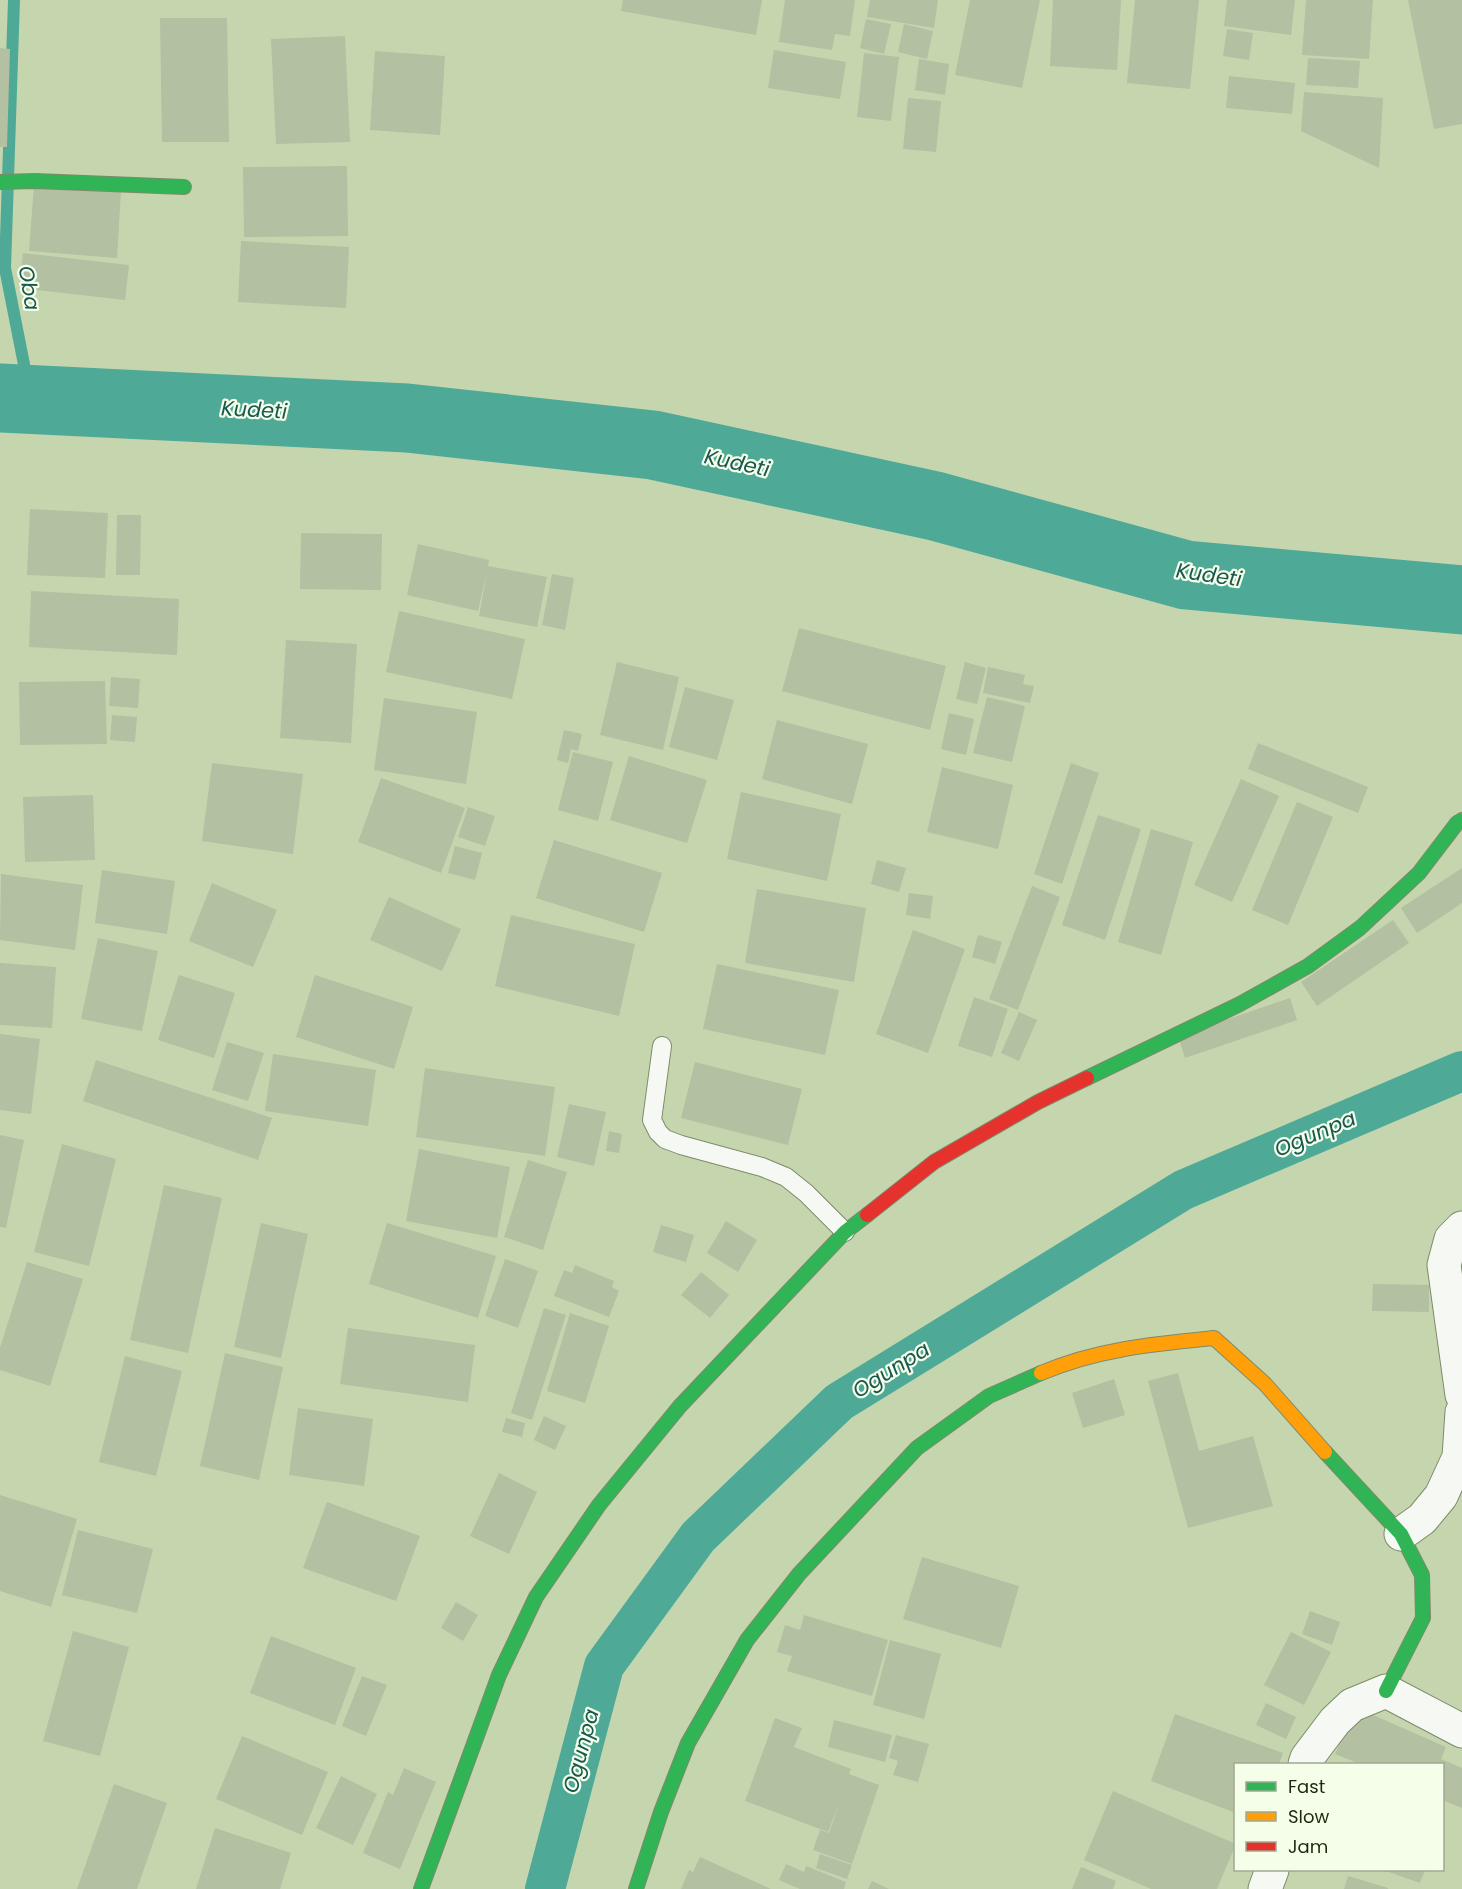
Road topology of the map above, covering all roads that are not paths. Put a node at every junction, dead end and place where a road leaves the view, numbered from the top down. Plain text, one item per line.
1 (0, 182) edge
2 (183, 187) dead end
3 (1462, 820) edge
4 (662, 1046) dead end
5 (1462, 1228) edge
6 (845, 1232) junction
7 (1462, 1395) edge
8 (1462, 1412) edge
9 (1401, 1534) junction
10 (1386, 1691) junction
11 (1462, 1731) edge
12 (1305, 1763) edge
13 (1271, 1871) edge
14 (421, 1889) edge
15 (636, 1889) edge
16 (1265, 1889) edge

1 - 2 street
3 - 6 street
4 - 6 lane
5 - 7 street
6 - 14 street
8 - 9 street
9 - 10 street
9 - 15 street
10 - 11 street
10 - 12 street
13 - 16 street

